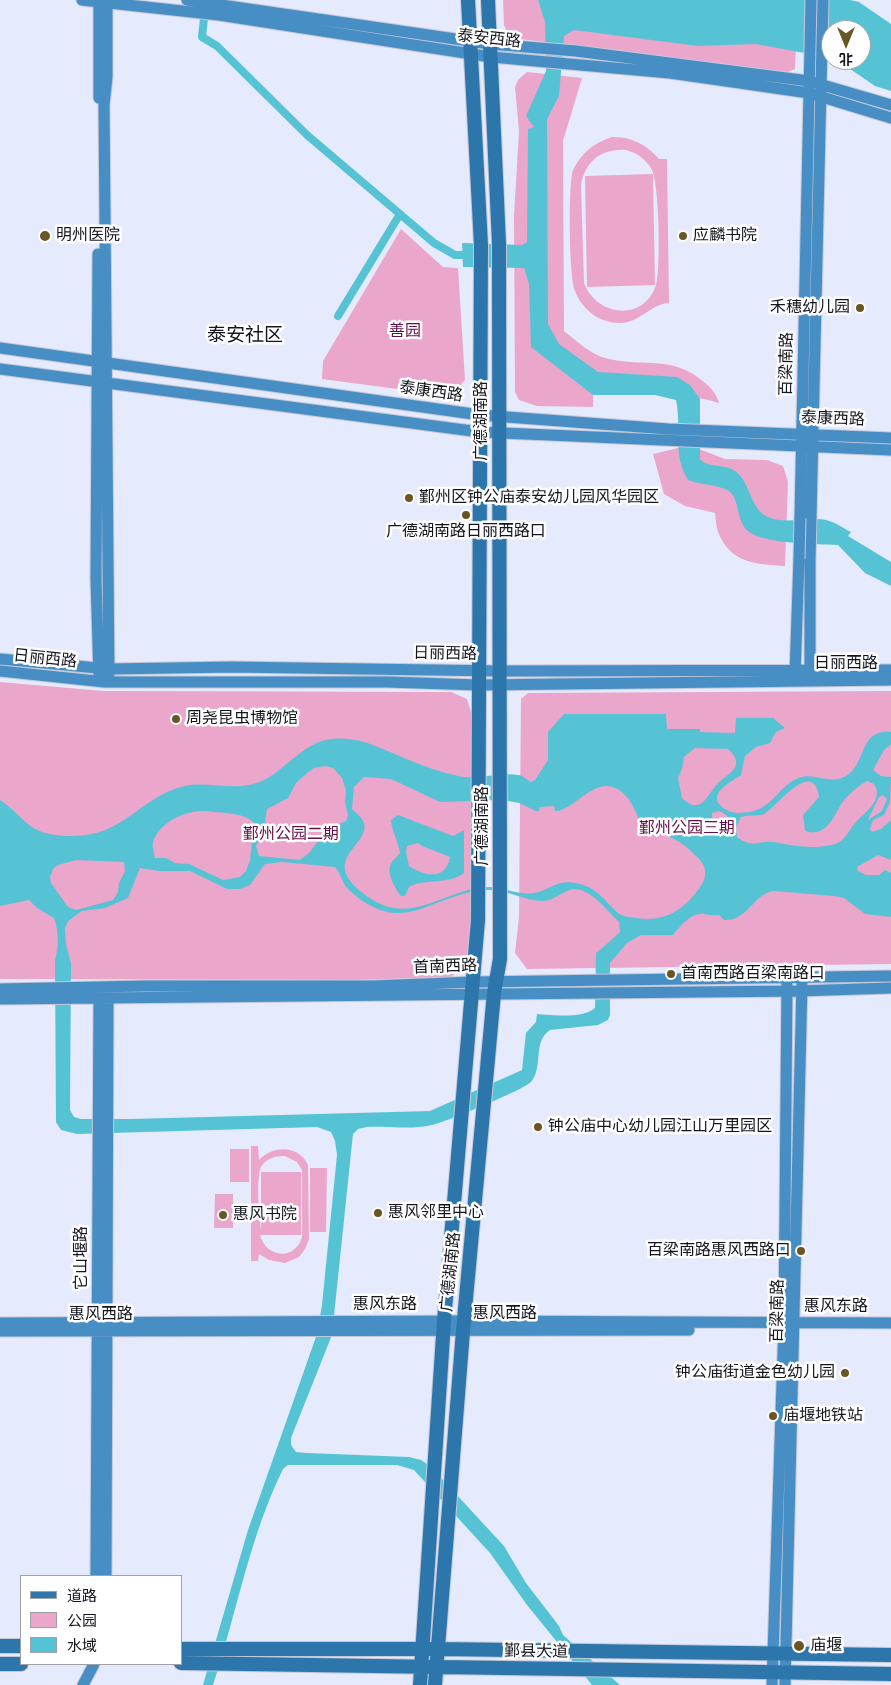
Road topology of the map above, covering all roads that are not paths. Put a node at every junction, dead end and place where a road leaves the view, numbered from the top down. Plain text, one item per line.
1 (82, 0) edge
2 (468, 0) edge
3 (488, 0) edge
4 (811, 0) edge
5 (823, 0) edge
6 (103, 1) edge
7 (192, 5) edge
8 (471, 48) junction
9 (491, 51) junction
10 (815, 82) junction
11 (815, 95) junction
12 (891, 105) edge
13 (891, 118) edge
14 (0, 348) edge
15 (103, 362) junction
16 (0, 369) edge
17 (103, 382) junction
18 (480, 415) junction
19 (500, 417) junction
20 (480, 432) junction
21 (500, 432) junction
22 (668, 434) junction
23 (807, 434) junction
24 (699, 436) junction
25 (891, 438) edge
26 (807, 447) junction
27 (891, 450) edge
28 (804, 560) junction
29 (0, 659) edge
30 (795, 668) junction
31 (104, 669) junction
32 (479, 670) junction
33 (891, 670) edge
34 (0, 671) edge
35 (810, 674) junction
36 (501, 678) junction
37 (795, 680) junction
38 (891, 680) edge
39 (104, 682) junction
40 (479, 685) junction
41 (891, 976) edge
42 (787, 985) junction
43 (802, 985) junction
44 (472, 988) junction
45 (495, 988) junction
46 (891, 988) edge
47 (0, 989) edge
48 (0, 999) edge
49 (104, 999) junction
50 (0, 1323) edge
51 (891, 1323) edge
52 (444, 1326) junction
53 (464, 1326) junction
54 (789, 1327) junction
55 (103, 1328) junction
56 (891, 1330) edge
57 (0, 1331) edge
58 (96, 1575) edge
59 (106, 1575) edge
60 (0, 1646) edge
61 (20, 1646) edge
62 (182, 1649) edge
63 (423, 1649) junction
64 (438, 1649) junction
65 (779, 1654) junction
66 (891, 1655) edge
67 (188, 1663) edge
68 (0, 1664) edge
69 (20, 1664) edge
70 (93, 1665) edge
71 (422, 1667) junction
72 (437, 1667) junction
73 (891, 1674) edge
74 (778, 1679) edge
75 (83, 1685) edge
76 (420, 1685) edge
77 (436, 1685) edge

1 - 6 main road, 泰安西路
2 - 8 main road, 广德湖南路
3 - 9 main road, 广德湖南路
4 - 10 main road, 百梁南路
5 - 10 main road, 百梁南路
6 - 7 main road, 泰安西路
6 - 15 main road
7 - 8 main road, 泰安西路
8 - 9 main road, 泰安西路
8 - 18 main road, 广德湖南路
9 - 10 main road, 泰安西路
9 - 11 main road, 泰安西路
9 - 19 main road, 广德湖南路
10 - 11 main road, 百梁南路
10 - 12 main road, 泰安西路
11 - 13 main road, 泰安西路
11 - 23 main road, 百梁南路
14 - 15 main road, 泰康西路
15 - 17 main road
15 - 18 main road, 泰康西路
16 - 17 main road, 泰康西路
17 - 20 main road, 泰康西路
17 - 31 main road
18 - 19 main road, 泰康西路
18 - 20 main road, 广德湖南路
19 - 21 main road, 广德湖南路
19 - 22 main road, 泰康西路
20 - 21 main road, 泰康西路
20 - 32 main road, 广德湖南路
21 - 22 main road, 泰康西路
21 - 36 main road, 广德湖南路
22 - 24 main road, 泰康西路
23 - 24 main road, 泰康西路
23 - 25 main road, 泰康西路
23 - 26 main road, 百梁南路
24 - 26 main road, 泰康西路
26 - 27 main road, 泰康西路
26 - 28 main road, 百梁南路, bridge
28 - 30 main road, 百梁南路
28 - 35 main road, 百梁南路
29 - 31 main road, 日丽西路
30 - 35 main road, 日丽西路
30 - 36 main road, 日丽西路
30 - 37 main road, 百梁南路
31 - 32 main road, 日丽西路
31 - 39 main road
32 - 36 main road, 日丽西路
32 - 40 main road, 广德湖南路
33 - 35 main road, 日丽西路
34 - 39 main road, 日丽西路
35 - 37 main road, 日丽西路
35 - 38 main road, 日丽西路
36 - 37 main road, 日丽西路
36 - 40 main road, 日丽西路
36 - 45 main road, 广德湖南路
39 - 40 main road, 日丽西路
40 - 44 main road, 广德湖南路
41 - 43 main road, 首南西路
42 - 43 main road, 首南西路
42 - 45 main road, 首南西路
42 - 54 main road, 百梁南路
43 - 46 main road, 首南西路
43 - 54 main road, 百梁南路
44 - 45 main road, 首南西路
44 - 47 main road, 首南西路
44 - 49 main road, 首南西路
44 - 52 main road, 广德湖南路
45 - 53 main road, 广德湖南路
48 - 49 main road, 首南西路
49 - 55 main road, 它山堰路
50 - 55 main road
51 - 54 main road, 惠风东路
52 - 53 main road, 惠风西路
52 - 55 main road, 惠风东路
52 - 63 main road, 广德湖南路
53 - 54 main road, 惠风西路
53 - 64 main road, 广德湖南路
54 - 56 main road, 惠风西路
54 - 65 main road, 百梁南路
55 - 57 main road, 惠风西路
55 - 58 main road, 它山堰路
55 - 59 main road, 它山堰路
60 - 61 main road
62 - 63 main road, 鄞县大道
63 - 64 main road, 鄞县大道
63 - 71 main road, 广德湖南路
64 - 65 main road, 鄞县大道
64 - 72 main road, 广德湖南路
65 - 66 main road, 鄞县大道
65 - 74 main road, 百梁南路
67 - 71 main road, 鄞县大道
68 - 69 main road
70 - 75 main road
71 - 72 main road, 鄞县大道
71 - 76 main road, 广德湖南路
72 - 74 main road, 鄞县大道
72 - 77 main road, 广德湖南路
73 - 74 main road, 鄞县大道

